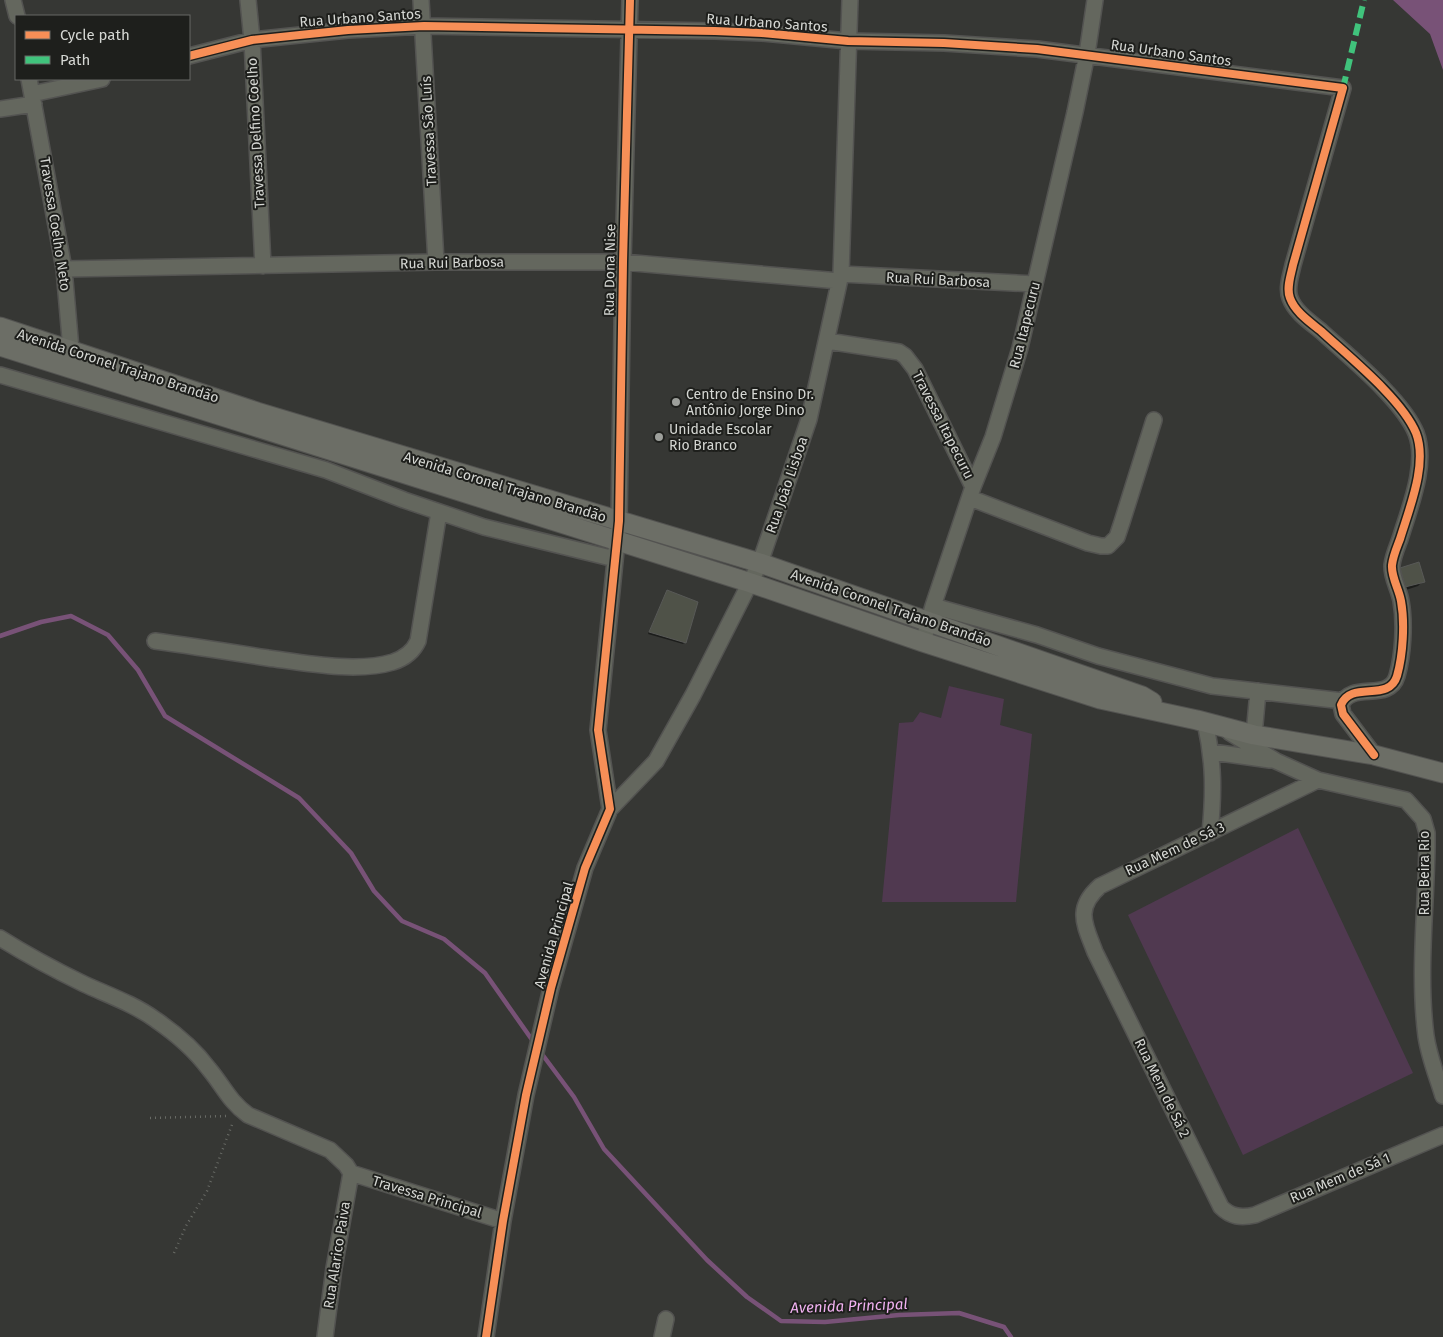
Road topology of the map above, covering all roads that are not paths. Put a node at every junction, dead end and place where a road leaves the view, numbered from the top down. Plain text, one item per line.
1 (14, 0) edge
2 (248, 0) edge
3 (421, 0) edge
4 (630, 0) edge
5 (850, 0) edge
6 (1095, 0) edge
7 (17, 15) edge
8 (424, 26) junction
9 (628, 30) junction
10 (252, 40) junction
11 (848, 42) junction
12 (1087, 54) junction
13 (190, 56) edge
14 (29, 80) edge
15 (99, 80) edge
16 (33, 99) junction
17 (0, 109) edge
18 (436, 262) junction
19 (623, 262) junction
20 (263, 266) junction
21 (64, 269) junction
22 (840, 278) junction
23 (1035, 284) junction
24 (0, 328) edge
25 (827, 341) junction
26 (0, 346) edge
27 (72, 351) junction
28 (72, 370) junction
29 (0, 375) edge
30 (1154, 420) dead end
31 (972, 492) junction
32 (439, 512) junction
33 (619, 521) junction
34 (616, 549) junction
35 (760, 563) junction
36 (751, 583) junction
37 (930, 613) junction
38 (155, 641) dead end
39 (923, 642) junction
40 (1258, 692) junction
41 (1343, 701) junction
42 (1175, 715) junction
43 (1211, 724) junction
44 (1254, 735) junction
45 (1212, 752) junction
46 (1374, 755) junction
47 (1276, 761) junction
48 (1443, 773) edge
49 (1318, 780) junction
50 (610, 809) junction
51 (1210, 833) junction
52 (0, 938) edge
53 (1095, 952) joint
54 (1443, 1096) edge
55 (1443, 1135) edge
56 (351, 1173) junction
57 (1235, 1217) joint
58 (503, 1221) junction
59 (666, 1319) dead end
60 (325, 1337) edge
61 (486, 1337) edge
62 (662, 1337) edge

1 - 7 street
2 - 10 street, Travessa Delfino Coelho
3 - 8 street, Travessa São Luís
4 - 9 street, Rua Dona Nise
5 - 11 street, Rua João Lisboa
6 - 12 street, Rua Itapecuru
8 - 9 street, Rua Urbano Santos
8 - 10 street, Rua Urbano Santos
8 - 18 street, Travessa São Luís
9 - 11 street, Rua Urbano Santos
9 - 19 street, Rua Dona Nise
10 - 13 street, Rua Urbano Santos
10 - 20 street, Travessa Delfino Coelho
11 - 12 street, Rua Urbano Santos
11 - 22 street, Rua João Lisboa
12 - 23 street, Rua Itapecuru
12 - 41 street, Rua Urbano Santos
14 - 16 street, Travessa Coelho Neto
15 - 16 street
16 - 17 street
16 - 21 street, Travessa Coelho Neto
18 - 19 street, Rua Rui Barbosa
18 - 20 street, Rua Rui Barbosa
19 - 22 street, Rua Rui Barbosa
19 - 33 street, Rua Dona Nise
20 - 21 street, Rua Rui Barbosa
21 - 27 street, Travessa Coelho Neto
22 - 23 street, Rua Rui Barbosa
22 - 25 street, Rua João Lisboa
23 - 31 street, Rua Itapecuru
24 - 27 main road, Avenida Coronel Trajano Brandão
25 - 31 street, Travessa Itapecuru
25 - 35 street, Rua João Lisboa
26 - 28 main road, Avenida Coronel Trajano Brandão
27 - 28 street, Travessa Coelho Neto
27 - 33 main road, Avenida Coronel Trajano Brandão
28 - 34 main road, Avenida Coronel Trajano Brandão
29 - 32 street, Avenida Coronel Trajano Brandão
30 - 31 street
31 - 37 street, Rua Itapecuru
32 - 34 street, Avenida Coronel Trajano Brandão
32 - 38 street
33 - 34 street, Rua Dona Nise
33 - 35 main road, Avenida Coronel Trajano Brandão
34 - 36 main road, Avenida Coronel Trajano Brandão
34 - 50 street
35 - 36 street, Rua João Lisboa
35 - 37 main road, Avenida Coronel Trajano Brandão
36 - 39 main road, Avenida Coronel Trajano Brandão
36 - 50 street, Rua João Lisboa
37 - 39 street, Rua Itapecuru
37 - 40 street
37 - 42 main road, Avenida Coronel Trajano Brandão
39 - 42 main road, Avenida Coronel Trajano Brandão
40 - 41 street
40 - 44 street
41 - 46 street
42 - 43 main road, Avenida Coronel Trajano Brandão
43 - 44 main road, Avenida Coronel Trajano Brandão
43 - 45 street
43 - 47 street, Rua Beira Rio
44 - 46 main road, Avenida Coronel Trajano Brandão
45 - 47 street
45 - 51 street
46 - 48 main road, Avenida Coronel Trajano Brandão
47 - 49 street, Rua Beira Rio
49 - 51 street, Rua Mem de Sá 3
49 - 54 street, Rua Beira Rio
50 - 58 street, Avenida Principal
51 - 53 street, Rua Mem de Sá 3
52 - 56 street
53 - 57 street, Rua Mem de Sá 2
55 - 57 street, Rua Mem de Sá 1
56 - 58 street, Travessa Principal
56 - 60 street, Rua Alarico Paiva
58 - 61 street, Avenida Principal
59 - 62 street

